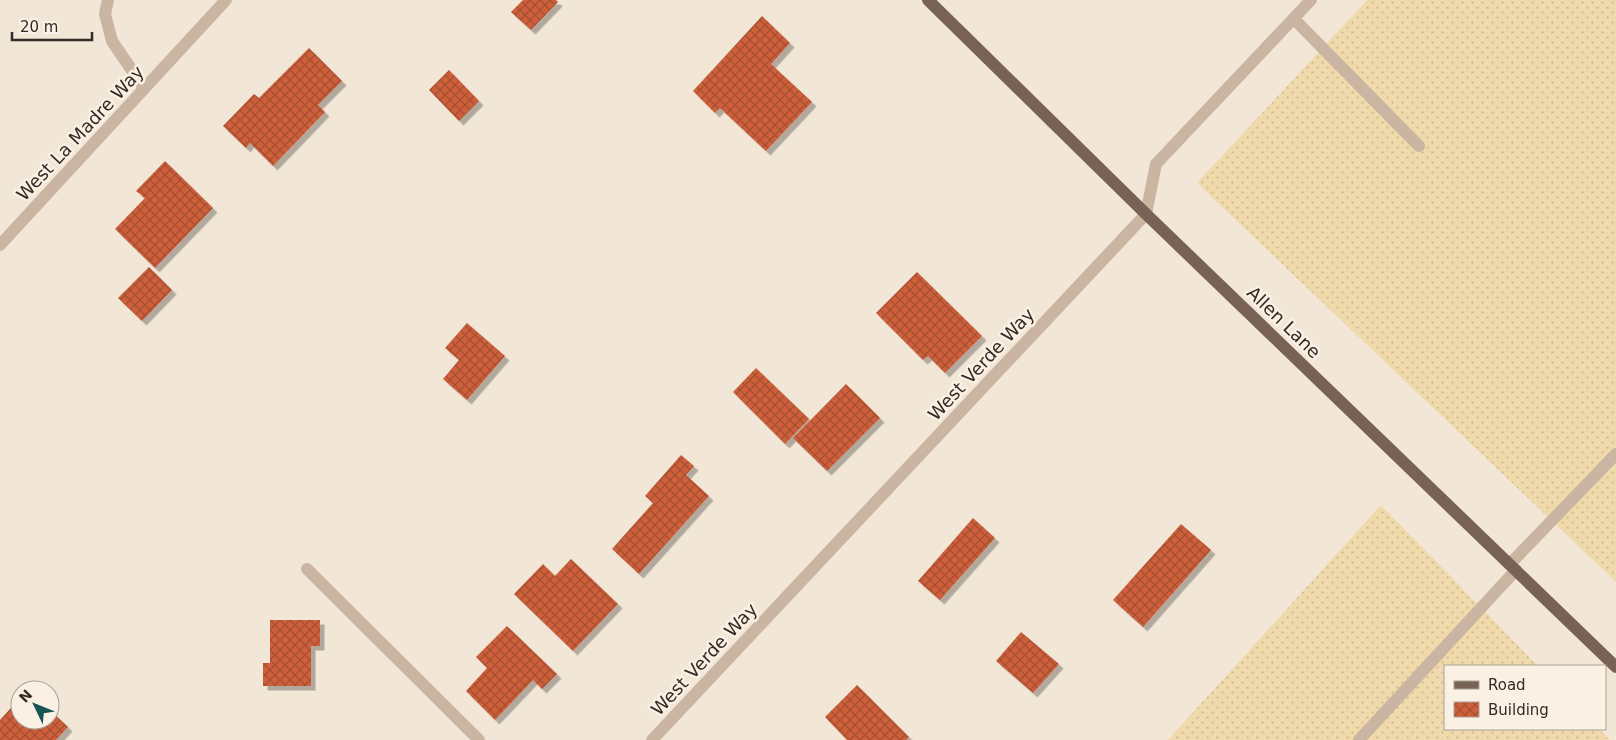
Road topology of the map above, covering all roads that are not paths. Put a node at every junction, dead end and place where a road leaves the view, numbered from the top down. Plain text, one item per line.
1 (108, 0) edge
2 (226, 0) edge
3 (928, 0) edge
4 (1312, 0) edge
5 (1294, 19) junction
6 (144, 88) junction
7 (1420, 146) dead end
8 (1146, 214) junction
9 (0, 245) edge
10 (1616, 454) edge
11 (1513, 567) junction
12 (307, 569) dead end
13 (1616, 667) edge
14 (479, 740) edge
15 (652, 740) edge
16 (1359, 740) edge

1 - 6 street
2 - 6 street, West La Madre Way
3 - 8 main road, Allen Lane
4 - 5 street
5 - 7 street
5 - 8 street
6 - 9 street, West La Madre Way
8 - 11 main road, Allen Lane
8 - 15 street, West Verde Way
10 - 11 street
11 - 13 main road, Allen Lane
11 - 16 street
12 - 14 street

